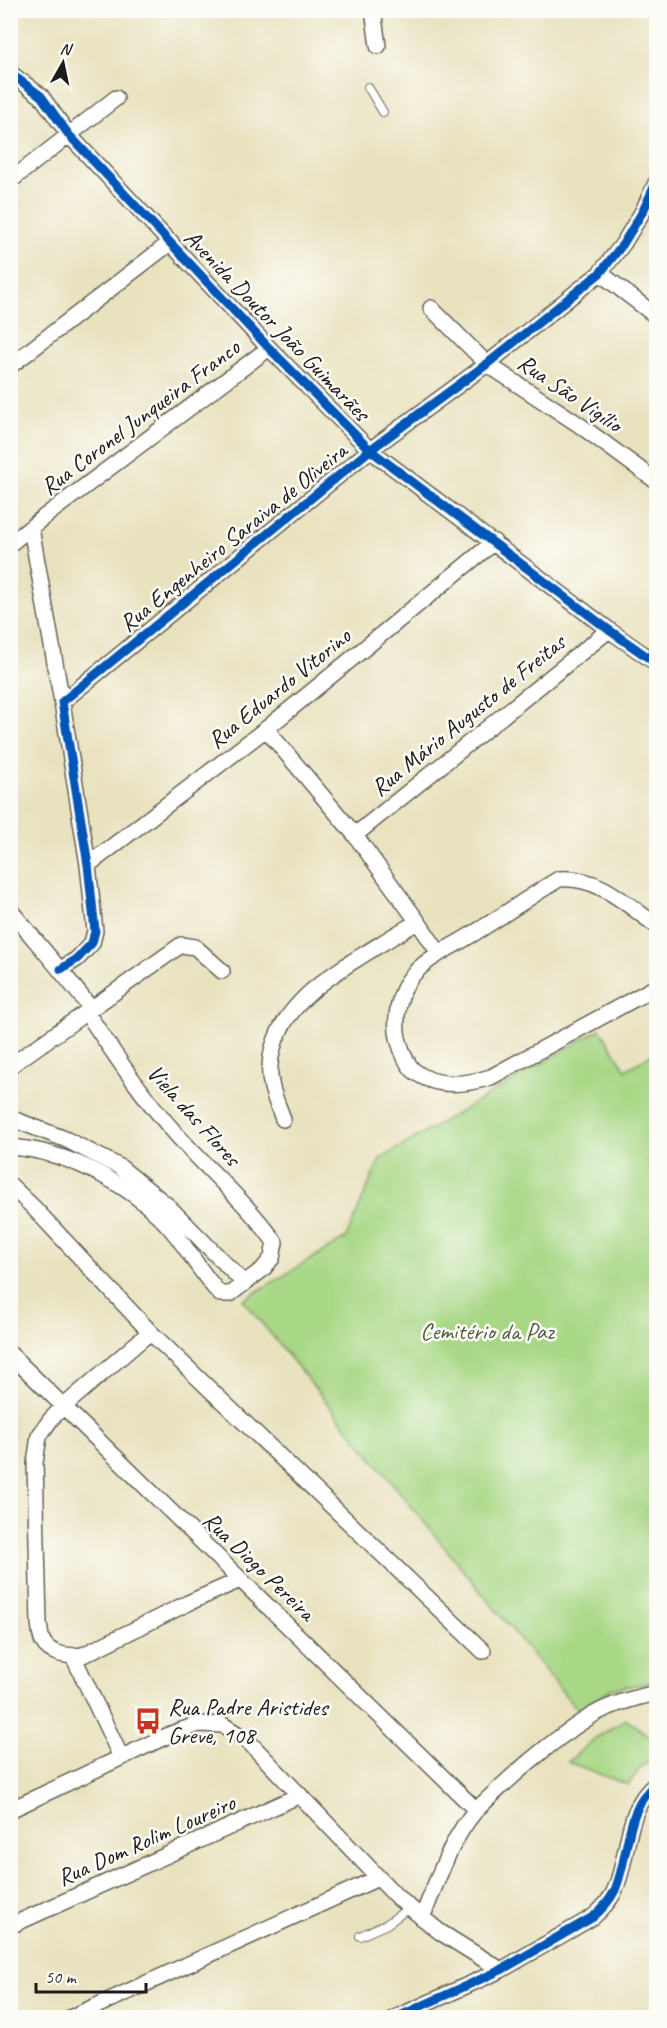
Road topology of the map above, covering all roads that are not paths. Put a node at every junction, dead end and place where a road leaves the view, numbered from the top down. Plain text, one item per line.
1 (373, 10) edge
2 (378, 46) dead end
3 (10, 72) edge
4 (368, 87) dead end
5 (116, 98) dead end
6 (383, 112) dead end
7 (69, 135) junction
8 (10, 181) edge
9 (657, 183) edge
10 (171, 242) junction
11 (600, 273) junction
12 (431, 308) dead end
13 (657, 316) edge
14 (269, 348) junction
15 (487, 364) junction
16 (10, 366) edge
17 (370, 450) junction
18 (657, 481) edge
19 (31, 528) junction
20 (494, 542) junction
21 (10, 544) edge
22 (609, 630) junction
23 (657, 663) edge
24 (62, 702) junction
25 (266, 729) junction
26 (355, 835) junction
27 (88, 865) junction
28 (10, 910) edge
29 (418, 922) junction
30 (657, 925) edge
31 (439, 953) junction
32 (61, 969) junction
33 (222, 971) dead end
34 (657, 987) edge
35 (89, 1011) junction
36 (10, 1066) edge
37 (10, 1118) edge
38 (283, 1119) dead end
39 (10, 1147) edge
40 (10, 1185) edge
41 (244, 1283) junction
42 (150, 1332) junction
43 (10, 1354) edge
44 (63, 1407) junction
45 (240, 1580) junction
46 (483, 1651) dead end
47 (73, 1656) junction
48 (657, 1693) edge
49 (122, 1757) junction
50 (657, 1784) edge
51 (300, 1795) junction
52 (10, 1810) edge
53 (476, 1810) junction
54 (378, 1878) junction
55 (410, 1907) junction
56 (422, 1918) junction
57 (10, 1926) edge
58 (360, 1936) dead end
59 (501, 1970) junction
60 (70, 2018) edge
61 (395, 2018) edge

1 - 2 street
3 - 7 street, Avenida Doutor João Guimarães
4 - 6 lane
5 - 7 street
7 - 8 street
7 - 10 street, Avenida Doutor João Guimarães
9 - 11 street, Rua Engenheiro Saraiva de Oliveira
10 - 14 street, Avenida Doutor João Guimarães
10 - 16 street
11 - 13 street
11 - 15 street, Rua Engenheiro Saraiva de Oliveira
12 - 15 street, Rua São Vigílio
14 - 17 street, Avenida Doutor João Guimarães
14 - 19 street, Rua Coronel Junqueira Franco
15 - 17 street, Rua Engenheiro Saraiva de Oliveira
15 - 18 street, Rua São Vigílio
17 - 20 street, Avenida Doutor João Guimarães
17 - 24 street, Rua Engenheiro Saraiva de Oliveira
19 - 21 street, Rua Coronel Junqueira Franco
19 - 24 street
20 - 22 street, Avenida Doutor João Guimarães
20 - 25 street, Rua Eduardo Vitorino
22 - 23 street, Avenida Doutor João Guimarães
22 - 26 street, Rua Mário Augusto de Freitas
24 - 27 street
25 - 26 street
25 - 27 street, Rua Eduardo Vitorino
26 - 29 street
27 - 32 street
28 - 32 street, Viela das Flores
29 - 31 street
29 - 38 street
30 - 31 street
31 - 34 street
32 - 35 street, Viela das Flores
33 - 35 street
35 - 36 street
35 - 41 street, Viela das Flores
37 - 41 street
39 - 41 street
40 - 42 street
42 - 44 street
42 - 46 street
43 - 44 street, Rua Diogo Pereira
44 - 45 street, Rua Diogo Pereira
44 - 47 street
45 - 47 street
45 - 53 street, Rua Diogo Pereira
47 - 49 street
48 - 53 street
49 - 51 street
49 - 52 street
50 - 59 street
51 - 54 street
51 - 57 street, Rua Dom Rolim Loureiro
53 - 56 street
54 - 55 street
54 - 60 street
55 - 56 street
55 - 58 lane
56 - 59 street
59 - 61 street

